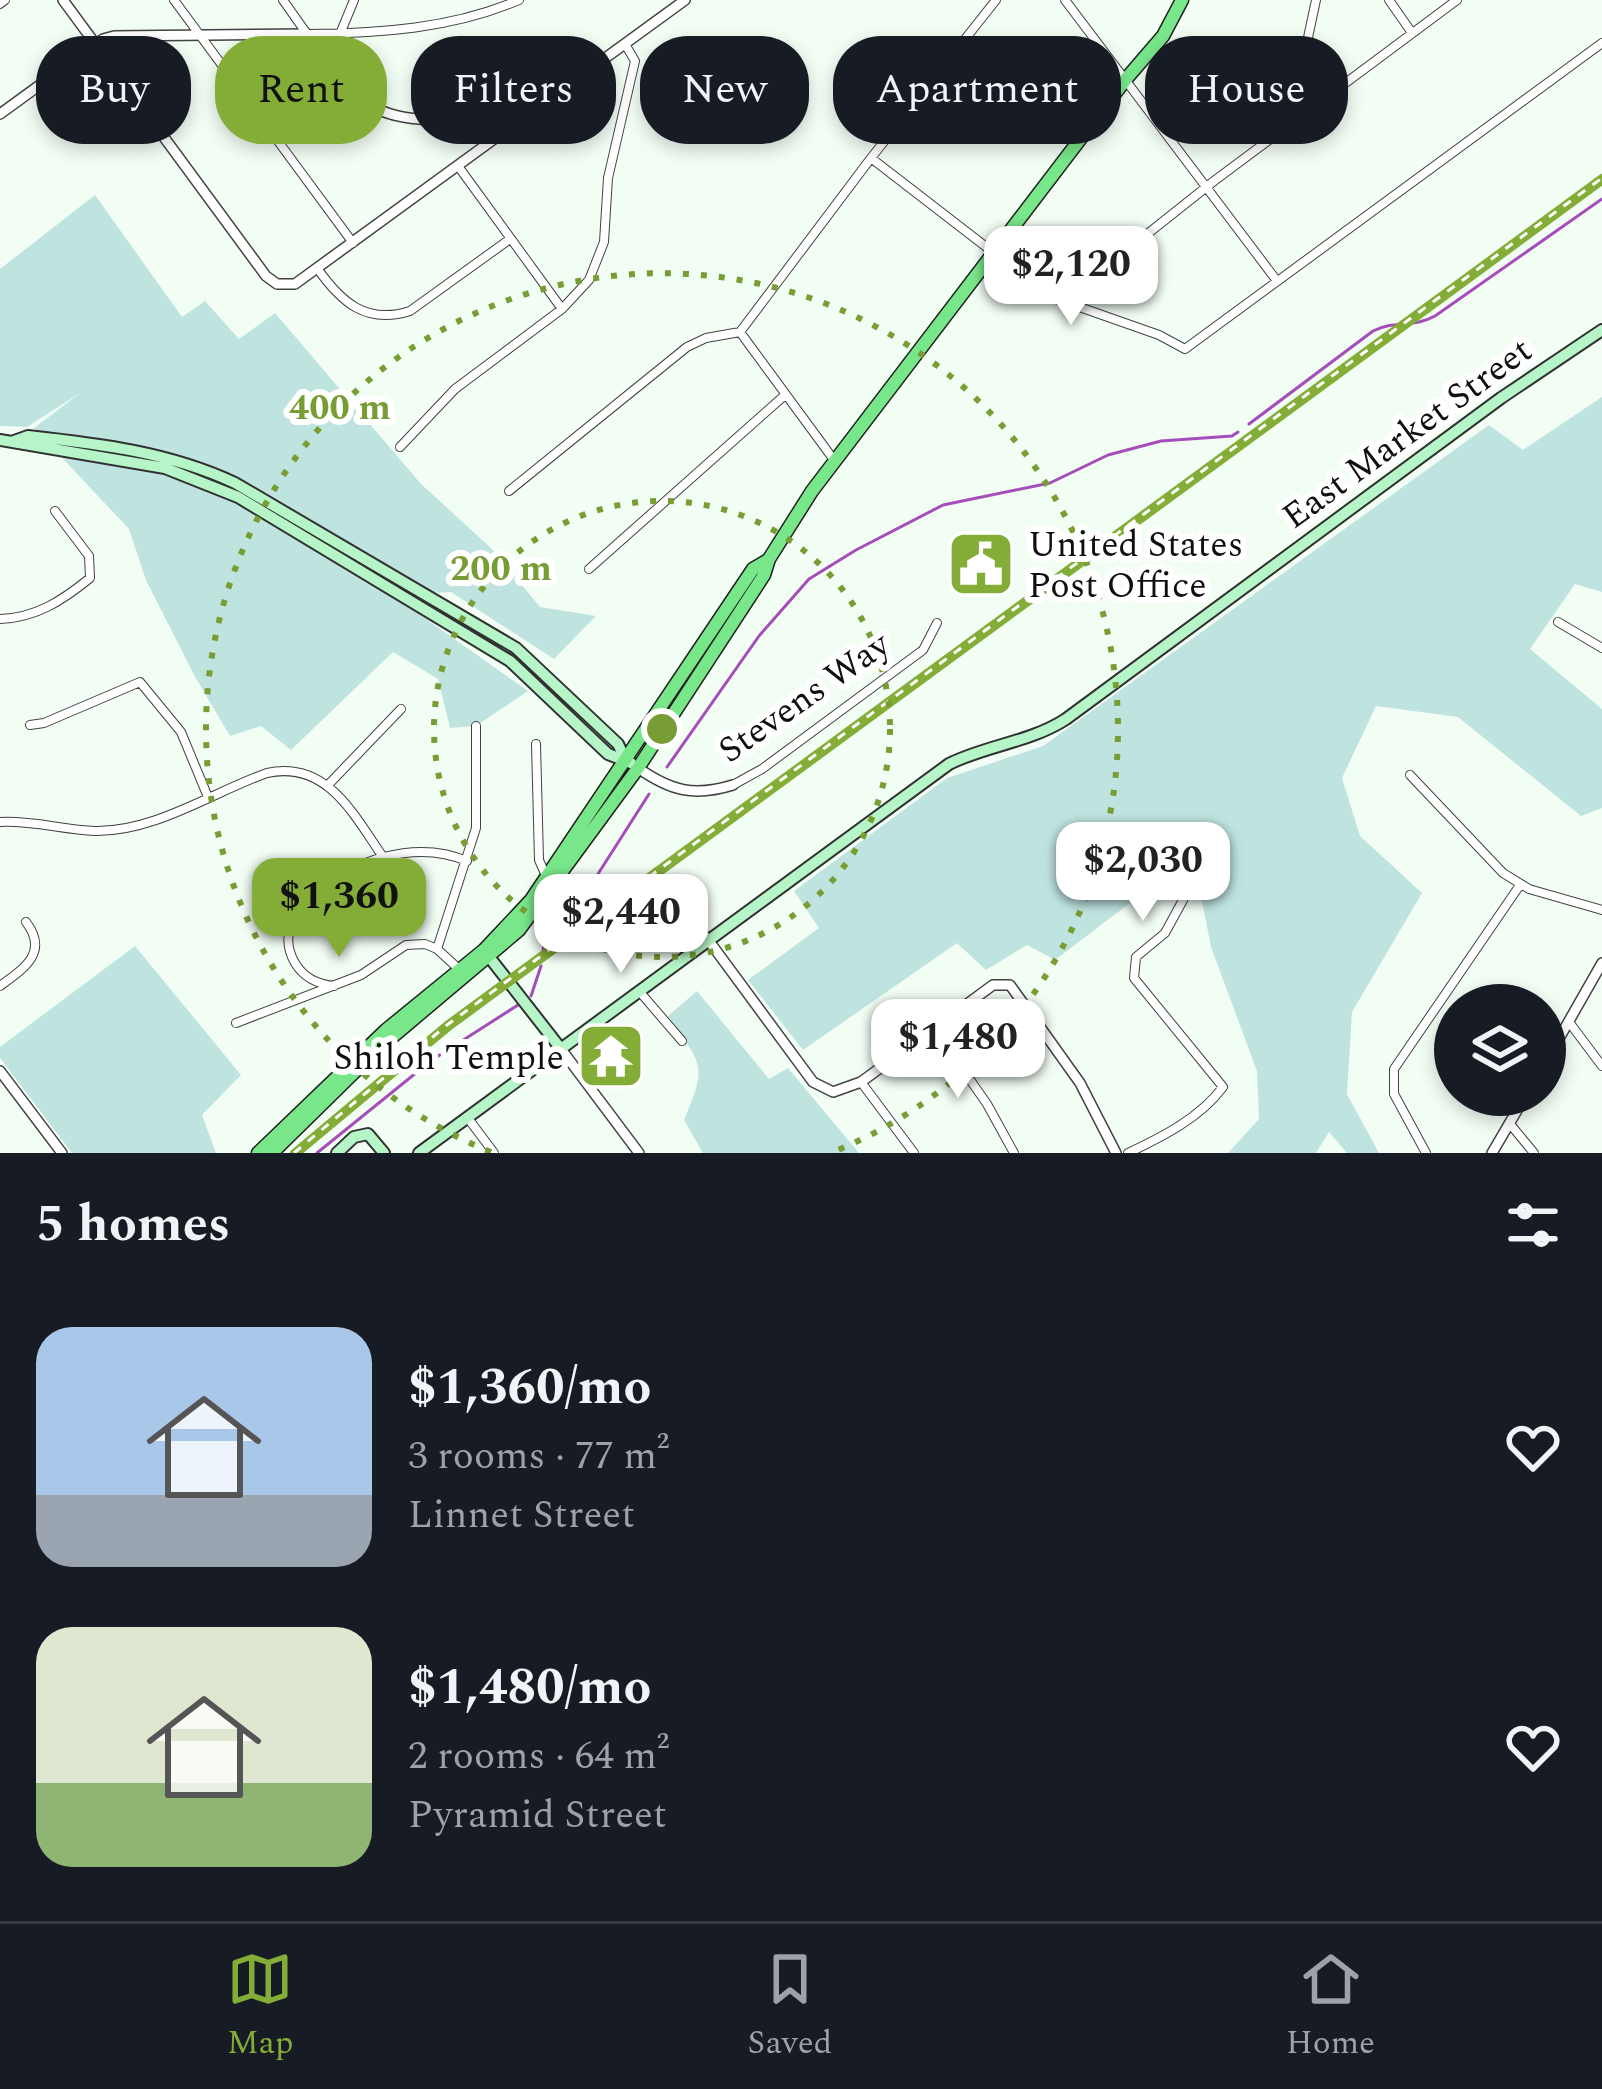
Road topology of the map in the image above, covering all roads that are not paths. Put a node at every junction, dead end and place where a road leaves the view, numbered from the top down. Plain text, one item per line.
1 (64, 0) edge
2 (174, 0) edge
3 (283, 0) edge
4 (354, 0) edge
5 (519, 0) edge
6 (685, 0) edge
7 (996, 0) edge
8 (1065, 0) edge
9 (1178, 0) edge
10 (1316, 0) edge
11 (1389, 0) edge
12 (1457, 0) edge
13 (1412, 33) junction
14 (307, 34) junction
15 (340, 34) junction
16 (200, 35) junction
17 (89, 36) edge
18 (114, 36) edge
19 (1308, 36) edge
20 (1602, 43) edge
21 (625, 44) junction
22 (616, 50) edge
23 (1126, 79) junction
24 (1348, 80) edge
25 (36, 88) edge
26 (0, 114) edge
27 (168, 144) edge
28 (487, 144) edge
29 (1264, 144) edge
30 (871, 158) junction
31 (458, 166) junction
32 (1205, 189) junction
33 (510, 239) junction
34 (353, 243) junction
35 (994, 253) junction
36 (317, 268) junction
37 (1277, 281) junction
38 (1061, 302) junction
39 (562, 309) junction
40 (1602, 330) edge
41 (740, 332) junction
42 (785, 395) junction
43 (0, 440) edge
44 (400, 447) dead end
45 (834, 460) junction
46 (509, 491) dead end
47 (56, 511) dead end
48 (769, 559) junction
49 (589, 568) dead end
50 (0, 619) edge
51 (1558, 622) dead end
52 (937, 623) dead end
53 (1602, 648) edge
54 (401, 709) dead end
55 (30, 725) dead end
56 (476, 726) dead end
57 (536, 744) dead end
58 (625, 759) junction
59 (638, 768) junction
60 (1410, 775) dead end
61 (328, 785) junction
62 (733, 785) joint
63 (208, 797) junction
64 (0, 822) edge
65 (383, 857) junction
66 (467, 861) junction
67 (551, 882) junction
68 (669, 885) dead end
69 (1520, 885) junction
70 (1183, 900) dead end
71 (1602, 910) edge
72 (26, 922) dead end
73 (709, 941) junction
74 (437, 949) junction
75 (487, 954) junction
76 (1602, 963) edge
77 (463, 974) junction
78 (0, 986) edge
79 (334, 986) junction
80 (639, 991) junction
81 (1569, 1022) junction
82 (236, 1023) dead end
83 (1566, 1027) edge
84 (934, 1028) junction
85 (682, 1041) dead end
86 (561, 1049) junction
87 (1602, 1066) edge
88 (0, 1071) edge
89 (861, 1082) junction
90 (1514, 1116) edge
91 (467, 1118) junction
92 (1510, 1124) junction
93 (342, 1149) edge
94 (62, 1153) edge
95 (258, 1153) edge
96 (272, 1153) edge
97 (384, 1153) edge
98 (419, 1153) edge
99 (494, 1153) edge
100 (639, 1153) edge
101 (914, 1153) edge
102 (1014, 1153) edge
103 (1116, 1153) edge
104 (1128, 1153) edge
105 (1426, 1153) edge
106 (1492, 1153) edge
107 (1534, 1153) edge

1 - 17 street
2 - 16 street
3 - 14 street
4 - 15 street
5 - 15 street
6 - 21 street
7 - 30 street
8 - 23 street
9 - 23 main road
10 - 19 street
11 - 13 street
12 - 13 street
13 - 24 street
14 - 15 street
14 - 16 street
16 - 18 street
16 - 34 street
20 - 37 street
21 - 22 street
21 - 39 street
23 - 32 street
23 - 35 main road
25 - 26 street
27 - 36 street
28 - 31 street
29 - 32 street
30 - 35 street
30 - 41 street
31 - 33 street
31 - 34 street
32 - 37 street
32 - 38 street
33 - 36 street
33 - 39 street
34 - 36 street
35 - 38 street
35 - 45 main road
37 - 38 street
39 - 44 street
40 - 73 main road, East Market Street
41 - 42 street
41 - 46 street
42 - 45 street
42 - 49 street
43 - 58 main road, Stevens Way
45 - 48 main road
47 - 50 street
48 - 58 main road
48 - 59 main road
51 - 53 street
52 - 62 street, Stevens Way
54 - 61 street
55 - 63 street
56 - 66 street
57 - 67 street
58 - 59 main road, Stevens Way
58 - 67 main road
59 - 62 street, Stevens Way
59 - 67 main road
60 - 69 street
61 - 63 street
61 - 65 street
63 - 64 street
65 - 66 street
65 - 79 street
66 - 74 street
67 - 75 main road
68 - 73 street
69 - 71 street
69 - 105 street
70 - 104 street
72 - 78 street
73 - 80 main road, East Market Street
73 - 89 street
74 - 77 street
74 - 79 street
75 - 77 main road
75 - 86 main road
76 - 81 street
77 - 95 main road
77 - 96 main road
79 - 82 street
80 - 85 street
80 - 86 main road, East Market Street
81 - 83 street
81 - 87 street
84 - 89 street
84 - 102 street
84 - 103 street
86 - 91 main road, East Market Street
86 - 100 street
88 - 94 street
89 - 101 street
90 - 92 street
91 - 98 main road, East Market Street
91 - 99 street
92 - 106 street
92 - 107 street
93 - 97 main road

